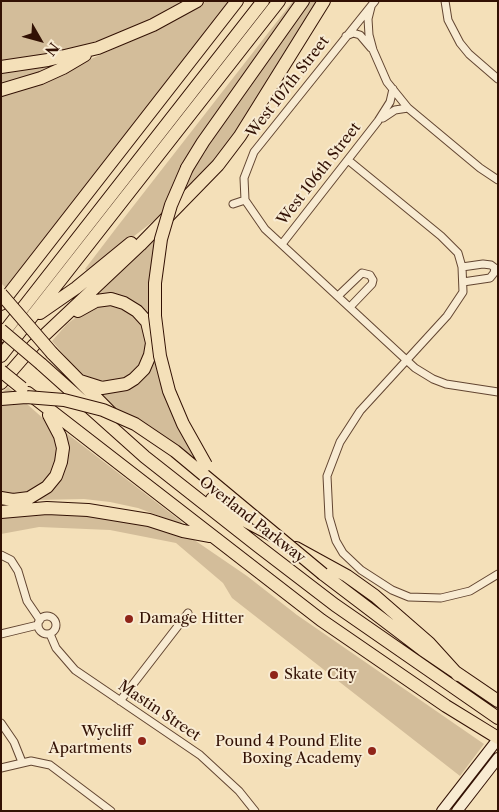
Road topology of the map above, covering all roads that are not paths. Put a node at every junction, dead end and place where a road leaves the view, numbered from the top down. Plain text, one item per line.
1 (197, 1) edge
2 (238, 1) edge
3 (263, 1) edge
4 (279, 1) edge
5 (303, 1) edge
6 (324, 1) edge
7 (445, 1) edge
8 (373, 3) edge
9 (346, 36) junction
10 (98, 48) junction
11 (373, 50) junction
12 (1, 67) edge
13 (498, 79) edge
14 (392, 89) junction
15 (1, 90) edge
16 (408, 108) junction
17 (378, 121) junction
18 (348, 160) junction
19 (498, 180) edge
20 (245, 200) junction
21 (233, 204) dead end
22 (173, 212) junction
23 (282, 244) junction
24 (462, 267) junction
25 (463, 282) junction
26 (1, 294) edge
27 (338, 296) junction
28 (1, 304) edge
29 (350, 307) junction
30 (30, 320) junction
31 (56, 325) junction
32 (1, 330) edge
33 (1, 336) edge
34 (1, 356) edge
35 (406, 361) junction
36 (1, 371) edge
37 (78, 381) junction
38 (1, 383) edge
39 (498, 392) edge
40 (1, 399) edge
41 (45, 408) junction
42 (217, 487) junction
43 (1, 498) edge
44 (1, 512) edge
45 (213, 536) junction
46 (1, 555) edge
47 (498, 574) edge
48 (188, 613) dead end
49 (39, 622) junction
50 (1, 634) edge
51 (50, 634) junction
52 (458, 675) junction
53 (120, 701) junction
54 (498, 702) edge
55 (498, 718) edge
56 (1, 723) edge
57 (498, 738) edge
58 (498, 758) edge
59 (22, 762) junction
60 (1, 768) edge
61 (111, 811) edge
62 (254, 811) edge
63 (442, 811) edge
64 (457, 811) edge

1 - 10 highway
2 - 28 highway
3 - 33 highway
4 - 30 highway
5 - 42 highway, bridge
6 - 22 highway
7 - 13 street
8 - 9 street, West 107th Street
8 - 11 street
9 - 11 street
9 - 20 street, West 107th Street
10 - 12 highway
10 - 15 highway
11 - 14 street
14 - 16 street
14 - 17 street, West 106th Street
16 - 17 street, West 106th Street
16 - 19 street
17 - 18 street, West 106th Street
18 - 23 street, West 106th Street
18 - 24 street
20 - 21 street
20 - 23 street
22 - 30 highway
22 - 31 highway
23 - 27 street
24 - 25 street
24 - 25 street
25 - 35 street
26 - 37 highway, bridge
27 - 29 street
27 - 29 street
29 - 35 street
30 - 34 highway
31 - 37 highway
31 - 38 highway
32 - 55 highway, Overland Parkway, bridge
35 - 39 street
35 - 47 street
36 - 41 highway, bridge
37 - 52 highway
40 - 42 highway, bridge
41 - 43 highway
41 - 45 highway
42 - 52 highway, bridge
44 - 45 highway
45 - 57 highway
46 - 49 street
48 - 53 street
49 - 50 street
49 - 51 street
49 - 51 street
51 - 53 street, Mastin Street
52 - 54 highway
53 - 62 street, Mastin Street
56 - 59 street
57 - 63 main road
58 - 64 main road
59 - 60 street
59 - 61 street

